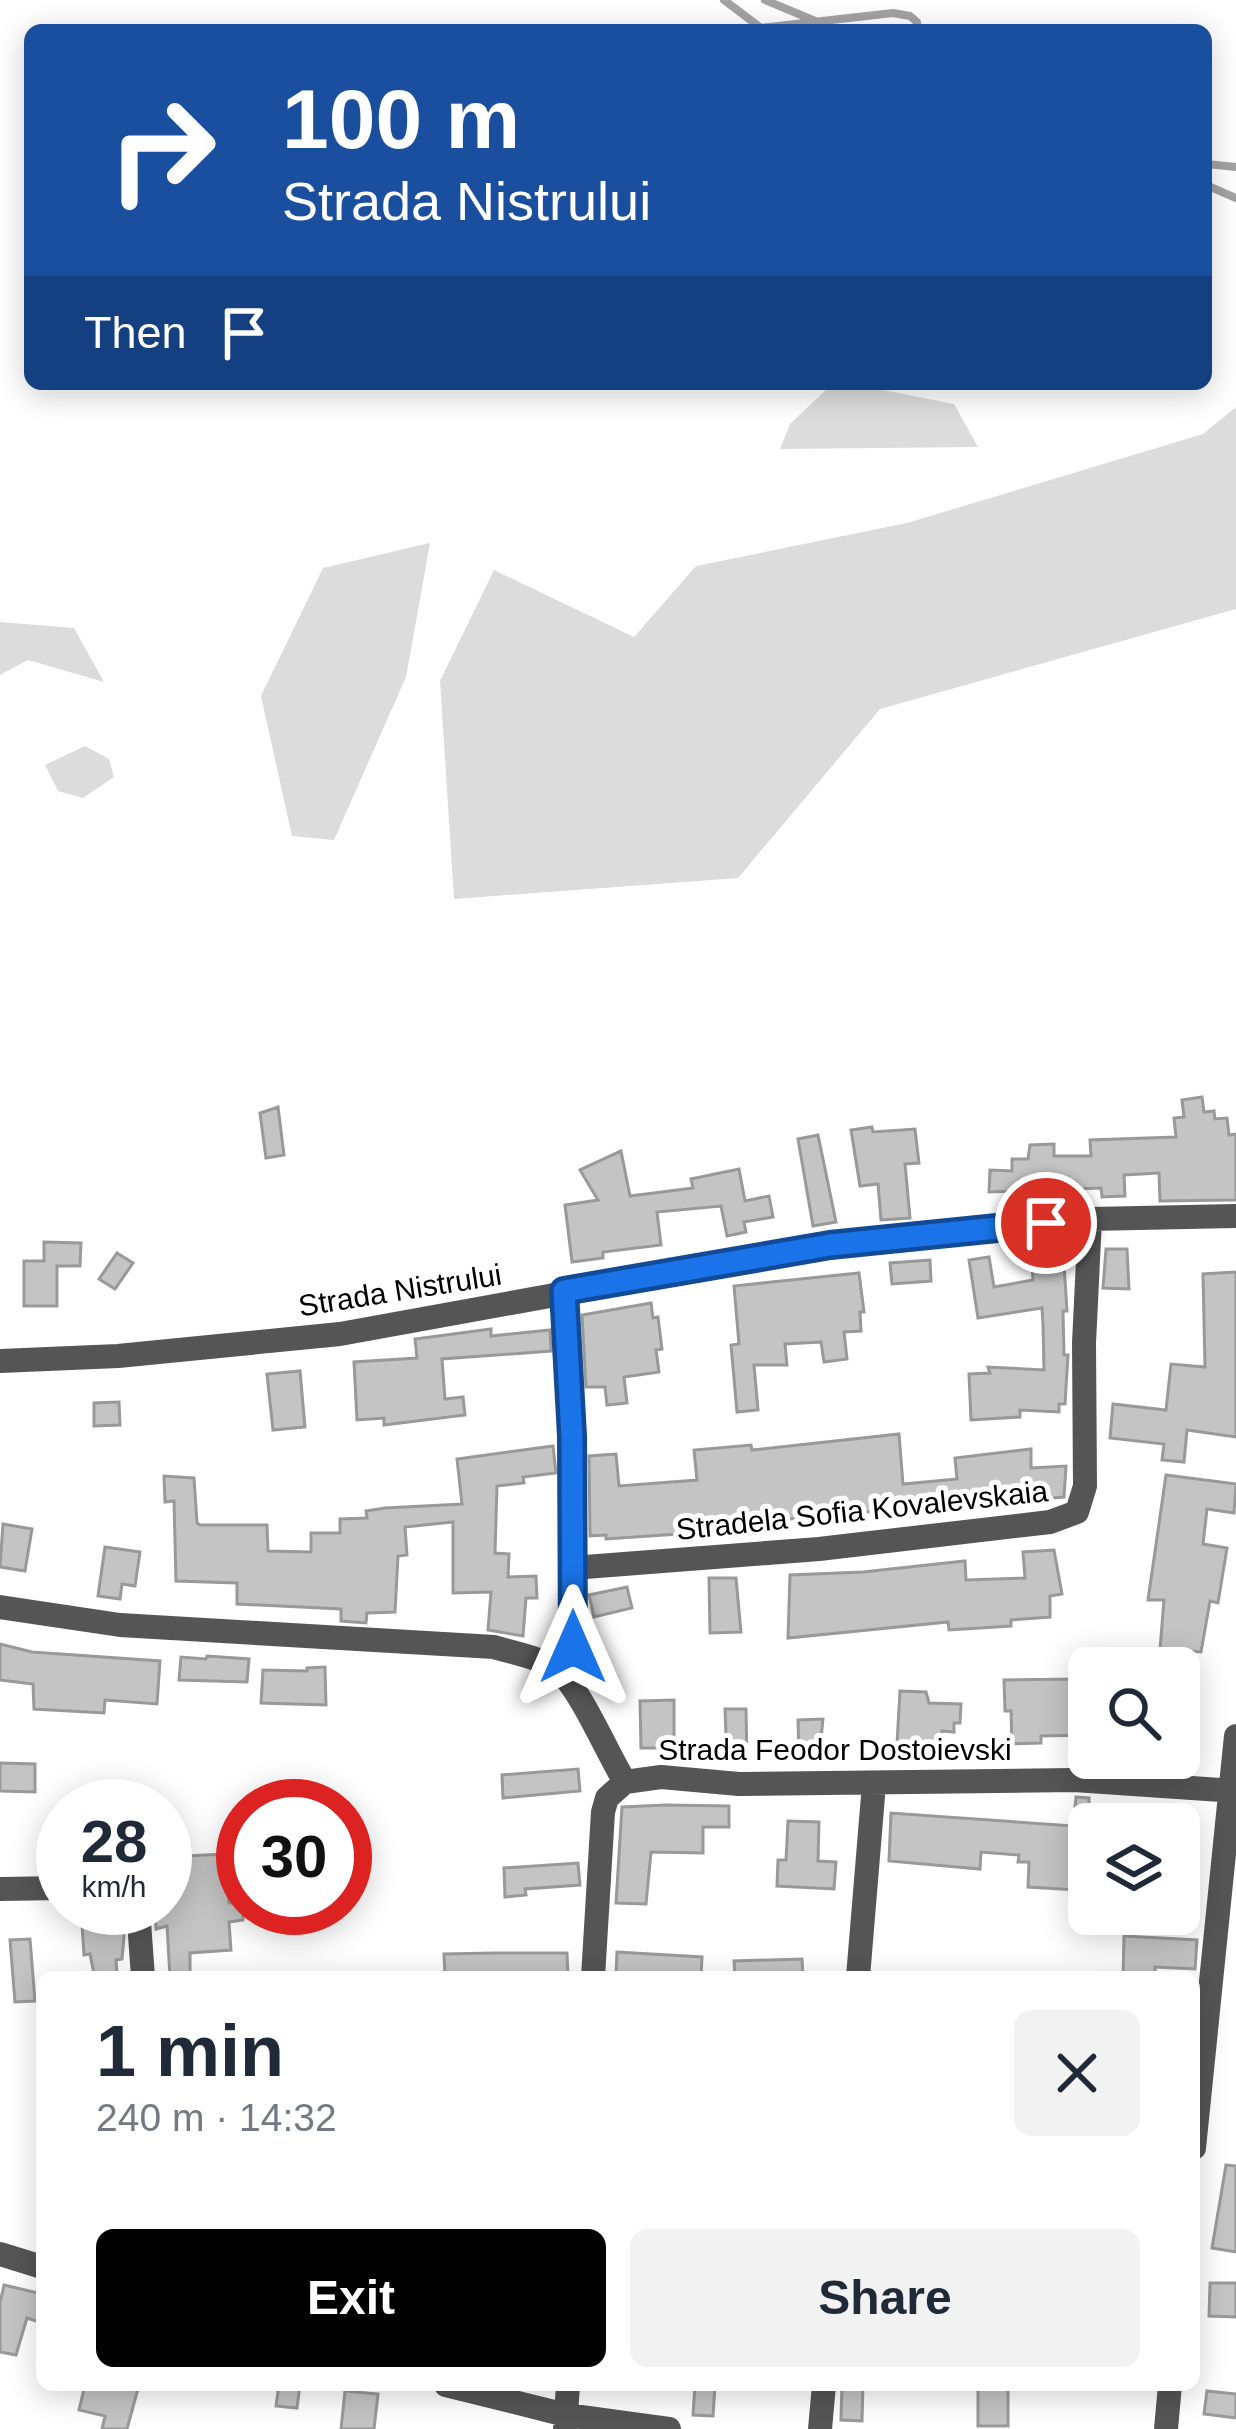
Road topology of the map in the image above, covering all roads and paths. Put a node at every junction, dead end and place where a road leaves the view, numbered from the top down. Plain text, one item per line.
1 (1236, 1216) edge
2 (1090, 1219) junction
3 (564, 1291) junction
4 (0, 1361) edge
5 (572, 1568) junction
6 (0, 1607) edge
7 (573, 1687) junction
8 (1236, 1736) edge
9 (625, 1783) junction
10 (874, 1784) junction
11 (1233, 1790) edge
12 (36, 1888) edge
13 (0, 1889) edge
14 (140, 1935) edge
15 (143, 1971) edge
16 (593, 1971) edge
17 (858, 1971) edge
18 (1200, 2093) edge
19 (0, 2254) edge
20 (36, 2265) edge
21 (465, 2391) edge
22 (568, 2391) edge
23 (823, 2391) edge
24 (1169, 2391) edge
25 (566, 2422) edge
26 (669, 2429) edge
27 (820, 2429) edge
28 (1166, 2429) edge

1 - 2 street, Strada Nistrului
2 - 3 street, Strada Nistrului
2 - 5 street, Stradela Sofia Kovalevskaia
3 - 4 street, Strada Nistrului
3 - 5 street
5 - 7 street
6 - 7 street
7 - 9 street, Strada Feodor Dostoievski
8 - 11 street
9 - 10 street, Strada Feodor Dostoievski
9 - 16 street
10 - 11 street, Strada Feodor Dostoievski
10 - 17 street
11 - 18 street
12 - 13 street
14 - 15 street
19 - 20 street
21 - 25 street
22 - 25 street
23 - 27 street
24 - 28 street
25 - 26 street

